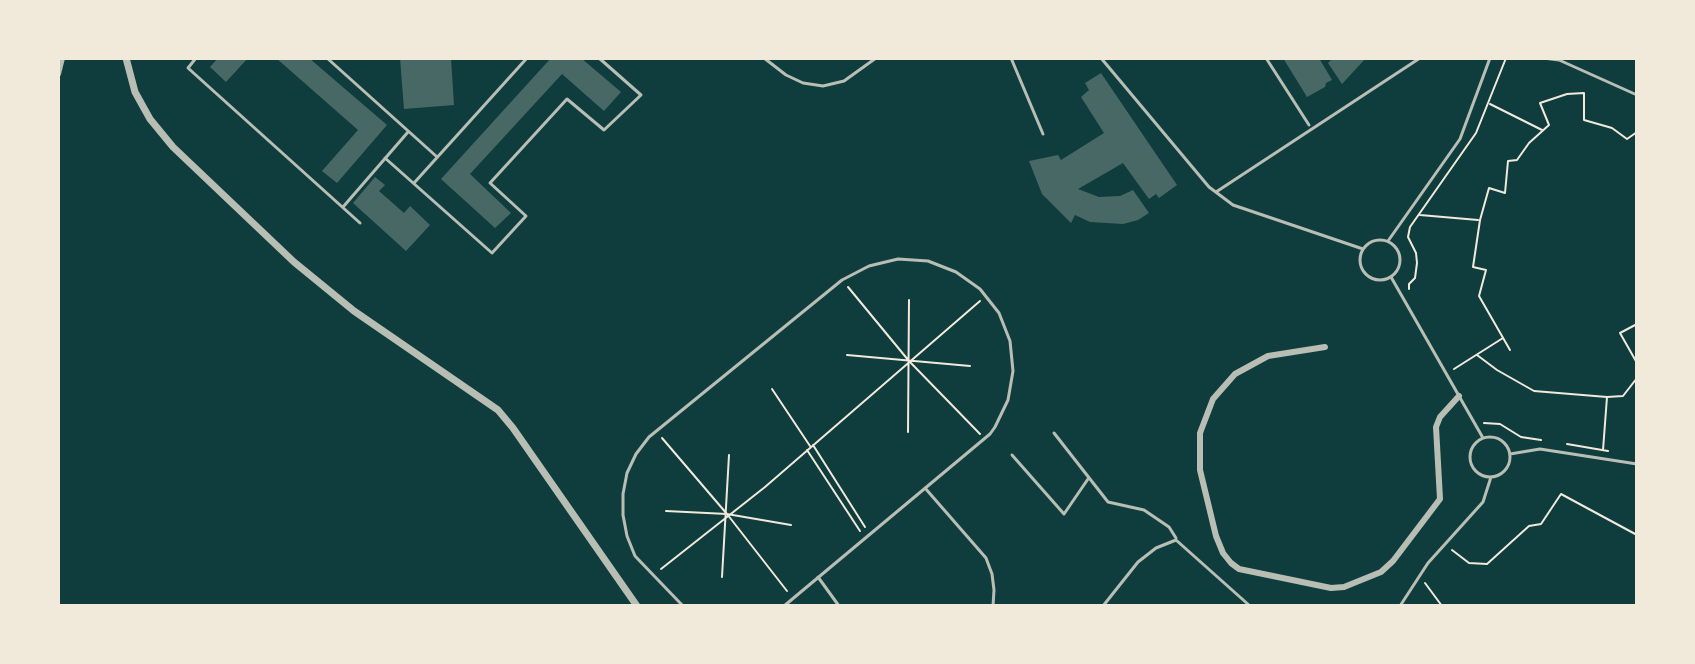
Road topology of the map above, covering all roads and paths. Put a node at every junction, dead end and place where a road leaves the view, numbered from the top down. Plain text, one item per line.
1 (62, 58) edge
2 (126, 58) edge
3 (196, 58) edge
4 (327, 58) edge
5 (527, 58) edge
6 (599, 58) edge
7 (764, 58) edge
8 (876, 58) edge
9 (1011, 58) edge
10 (1101, 58) edge
11 (1266, 58) edge
12 (1420, 58) edge
13 (1490, 58) edge
14 (1506, 58) edge
15 (1543, 58) edge
16 (58, 74) edge
17 (1637, 95) edge
18 (1489, 103) junction
19 (1309, 125) dead end
20 (1543, 130) junction
21 (408, 131) junction
22 (1637, 132) edge
23 (1043, 134) dead end
24 (436, 156) junction
25 (385, 158) junction
26 (413, 183) junction
27 (1216, 193) junction
28 (343, 207) junction
29 (1407, 214) junction
30 (1419, 215) junction
31 (1480, 220) junction
32 (360, 223) dead end
33 (1388, 241) junction
34 (1363, 249) junction
35 (1391, 277) junction
36 (842, 280) junction
37 (1408, 293) dead end
38 (986, 296) junction
39 (909, 300) dead end
40 (1637, 324) edge
41 (1505, 337) junction
42 (1325, 347) dead end
43 (1510, 350) dead end
44 (847, 355) dead end
45 (1477, 355) junction
46 (909, 361) junction
47 (1637, 363) edge
48 (970, 366) dead end
49 (1446, 374) junction
50 (1637, 378) edge
51 (772, 389) dead end
52 (1459, 396) junction
53 (1607, 397) junction
54 (1485, 424) dead end
55 (656, 431) junction
56 (908, 432) dead end
57 (1054, 433) dead end
58 (1483, 438) junction
59 (984, 439) junction
60 (1546, 441) dead end
61 (1560, 443) dead end
62 (810, 447) junction
63 (1603, 449) junction
64 (1613, 452) dead end
65 (1510, 454) junction
66 (729, 455) dead end
67 (1012, 455) dead end
68 (1603, 460) junction
69 (1637, 464) edge
70 (1491, 477) junction
71 (1089, 478) junction
72 (925, 488) junction
73 (666, 511) dead end
74 (727, 514) junction
75 (791, 525) dead end
76 (869, 534) junction
77 (1637, 535) edge
78 (865, 538) junction
79 (1176, 540) junction
80 (1446, 544) junction
81 (654, 575) junction
82 (1420, 576) junction
83 (722, 577) dead end
84 (818, 577) junction
85 (793, 599) junction
86 (637, 606) edge
87 (683, 606) edge
88 (784, 606) edge
89 (839, 606) edge
90 (993, 606) edge
91 (1103, 606) edge
92 (1250, 606) edge
93 (1400, 606) edge
94 (1442, 606) edge

1 - 16 street
2 - 86 street
3 - 28 lane
4 - 21 lane
5 - 24 lane
6 - 26 lane
7 - 8 lane
9 - 23 lane
10 - 27 lane
11 - 19 lane
12 - 27 lane
13 - 29 lane
14 - 18 path
15 - 17 lane
18 - 20 path
18 - 30 path
20 - 22 path
20 - 31 path
21 - 24 lane
21 - 25 lane
24 - 26 lane
25 - 26 lane
25 - 28 lane
27 - 34 lane
28 - 32 lane
29 - 30 path
29 - 33 lane
30 - 31 path
30 - 37 path
31 - 41 path
33 - 34 lane
33 - 35 lane
34 - 35 lane
35 - 49 lane
36 - 38 lane
36 - 46 path
36 - 55 lane
38 - 46 path
38 - 59 lane
39 - 46 path
40 - 47 path
41 - 43 path
41 - 45 path
42 - 52 street
44 - 46 path
45 - 49 path
45 - 53 path
46 - 48 path
46 - 56 path
46 - 59 path
46 - 62 path
49 - 52 lane
50 - 53 path
51 - 62 path
52 - 58 lane
53 - 63 path
54 - 60 path
55 - 74 path
55 - 81 lane
57 - 71 lane
58 - 65 lane
58 - 70 lane
59 - 72 lane
61 - 63 path
62 - 74 path
62 - 76 path
62 - 78 path
63 - 64 path
63 - 68 path
65 - 68 lane
65 - 70 lane
66 - 74 path
67 - 71 lane
68 - 69 lane
70 - 80 lane
71 - 79 lane
72 - 76 lane
72 - 90 lane
73 - 74 path
74 - 75 path
74 - 81 path
74 - 83 path
74 - 85 path
76 - 78 lane
77 - 80 path
78 - 84 lane
79 - 91 lane
79 - 92 lane
80 - 82 lane
81 - 87 lane
82 - 93 lane
82 - 94 path
84 - 85 lane
84 - 89 lane
85 - 88 lane

